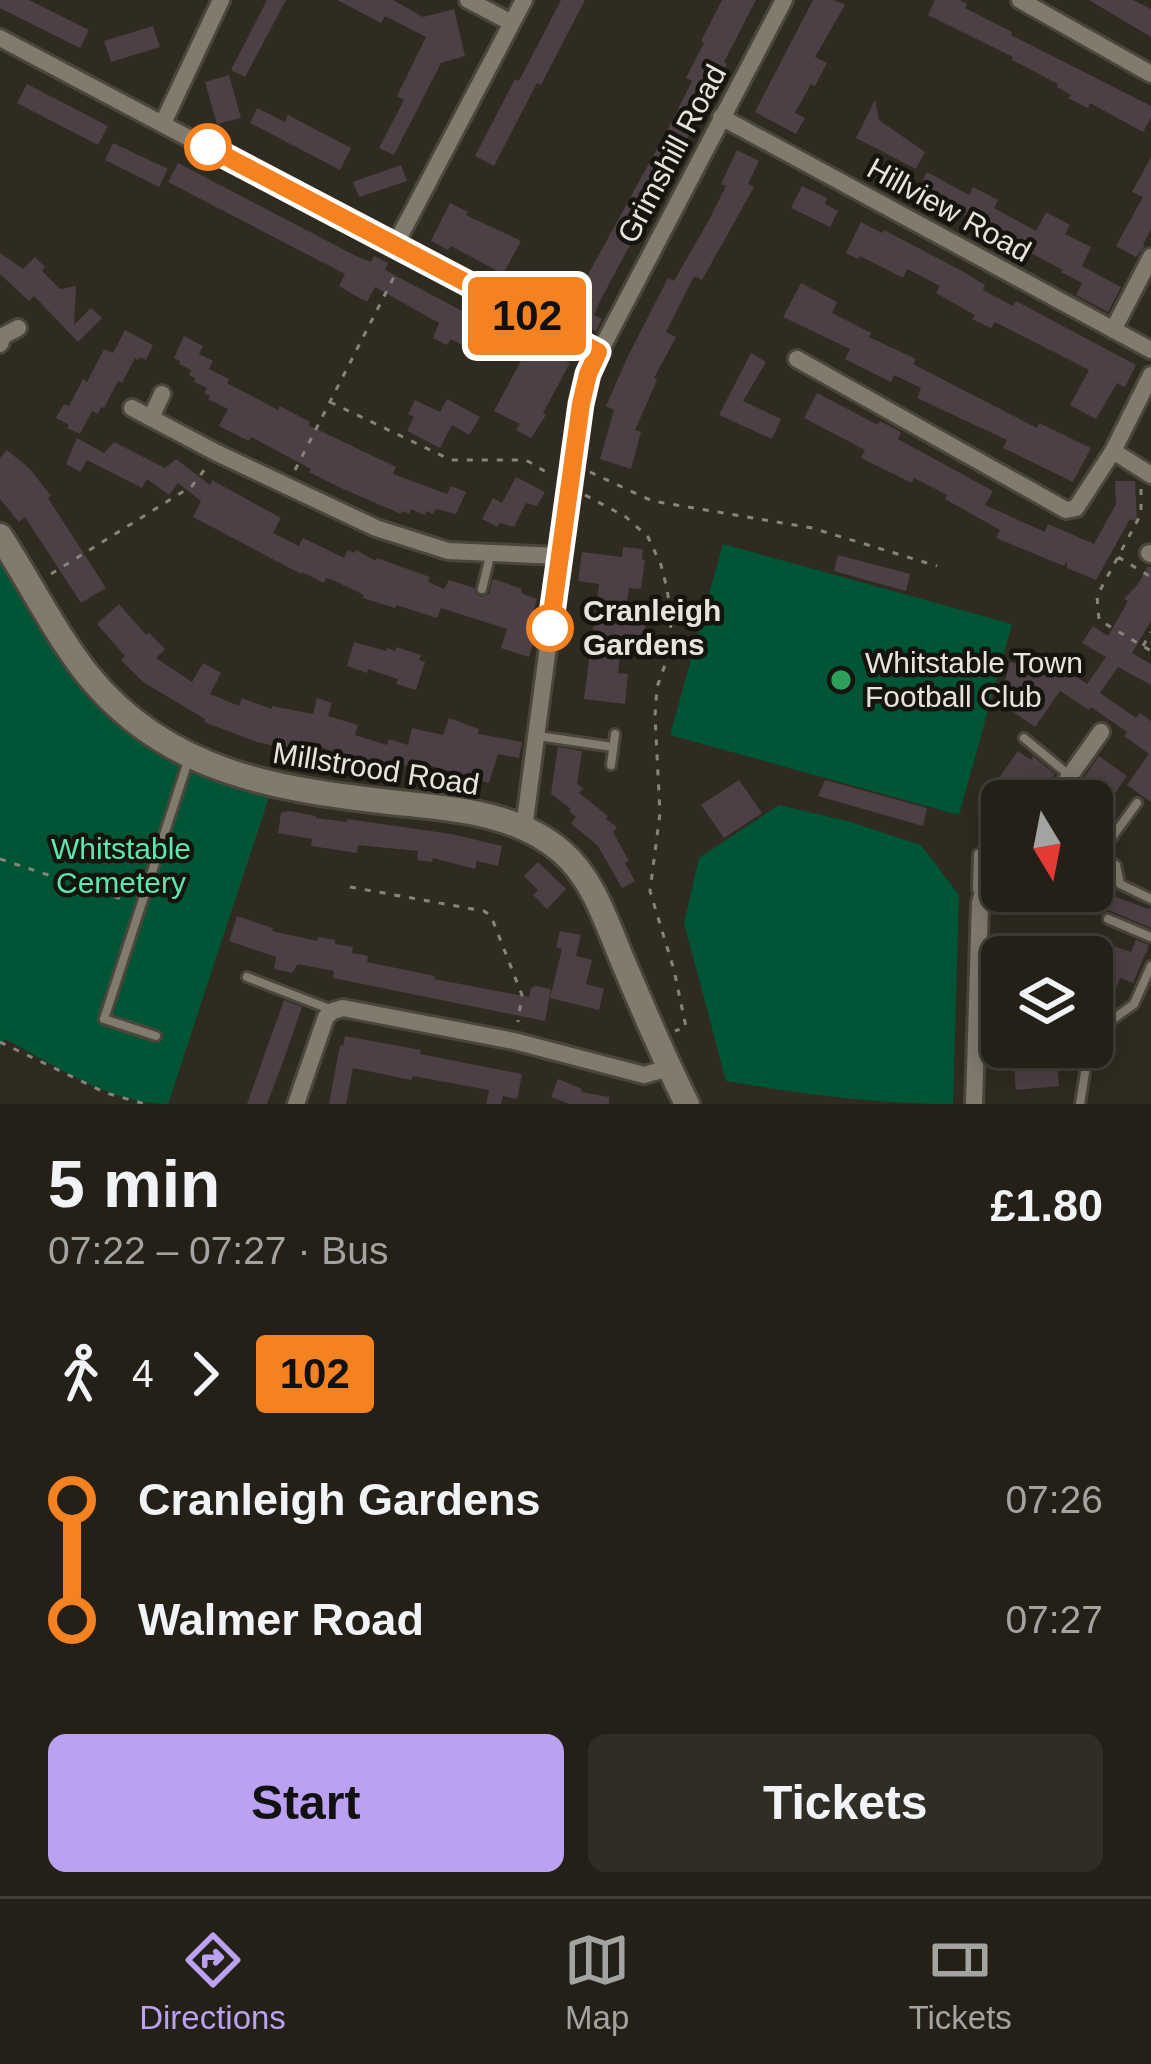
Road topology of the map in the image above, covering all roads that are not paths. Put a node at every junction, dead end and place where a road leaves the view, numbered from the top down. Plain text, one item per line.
1 (221, 0) edge
2 (468, 0) edge
3 (524, 0) edge
4 (784, 0) edge
5 (1020, 0) edge
6 (1047, 6) edge
7 (512, 23) junction
8 (0, 38) edge
9 (1151, 74) edge
10 (721, 117) junction
11 (163, 123) junction
12 (400, 250) junction
13 (1151, 257) edge
14 (17, 328) dead end
15 (1113, 330) junction
16 (0, 344) edge
17 (1151, 350) edge
18 (598, 352) junction
19 (797, 359) dead end
20 (1151, 375) edge
21 (162, 394) dead end
22 (133, 408) dead end
23 (151, 418) junction
24 (1113, 451) junction
25 (1146, 472) edge
26 (0, 536) edge
27 (490, 554) junction
28 (560, 556) junction
29 (482, 589) dead end
30 (1101, 732) dead end
31 (615, 734) dead end
32 (535, 736) junction
33 (1024, 738) dead end
34 (613, 747) junction
35 (190, 757) junction
36 (611, 765) dead end
37 (1070, 776) junction
38 (1067, 780) edge
39 (1137, 803) dead end
40 (524, 828) junction
41 (1113, 831) edge
42 (978, 854) dead end
43 (1113, 863) edge
44 (981, 899) edge
45 (1151, 899) edge
46 (980, 903) joint
47 (1108, 919) dead end
48 (1151, 937) edge
49 (1151, 966) edge
50 (247, 977) dead end
51 (333, 1011) junction
52 (1113, 1019) edge
53 (156, 1036) dead end
54 (669, 1068) junction
55 (1086, 1068) edge
56 (974, 1102) edge
57 (296, 1104) edge
58 (687, 1104) edge
59 (1080, 1104) edge

1 - 11 street
2 - 7 street
3 - 7 street
4 - 10 street, Grimshill Road
5 - 6 street
6 - 9 street
7 - 12 street
8 - 11 street
10 - 15 street, Hillview Road
10 - 18 street, Grimshill Road
11 - 12 street
12 - 18 street
13 - 15 street
14 - 16 street
15 - 17 street, Hillview Road
18 - 28 street, Grimshill Road
19 - 24 street
20 - 24 street
21 - 23 street
22 - 23 street
23 - 27 street
24 - 25 street
26 - 35 street, Millstrood Road
27 - 28 street
27 - 29 lane
28 - 32 street, Grimshill Road
30 - 37 street
31 - 34 lane
32 - 34 lane
32 - 40 street, Grimshill Road
33 - 37 lane
34 - 36 lane
35 - 40 street, Millstrood Road
35 - 53 lane
37 - 38 street
39 - 41 lane
40 - 54 street, Millstrood Road
42 - 56 lane
43 - 45 lane
44 - 46 street
46 - 56 street
47 - 48 lane
49 - 52 lane
50 - 51 lane
51 - 54 street
51 - 57 street
54 - 58 street, Millstrood Road
55 - 59 lane

